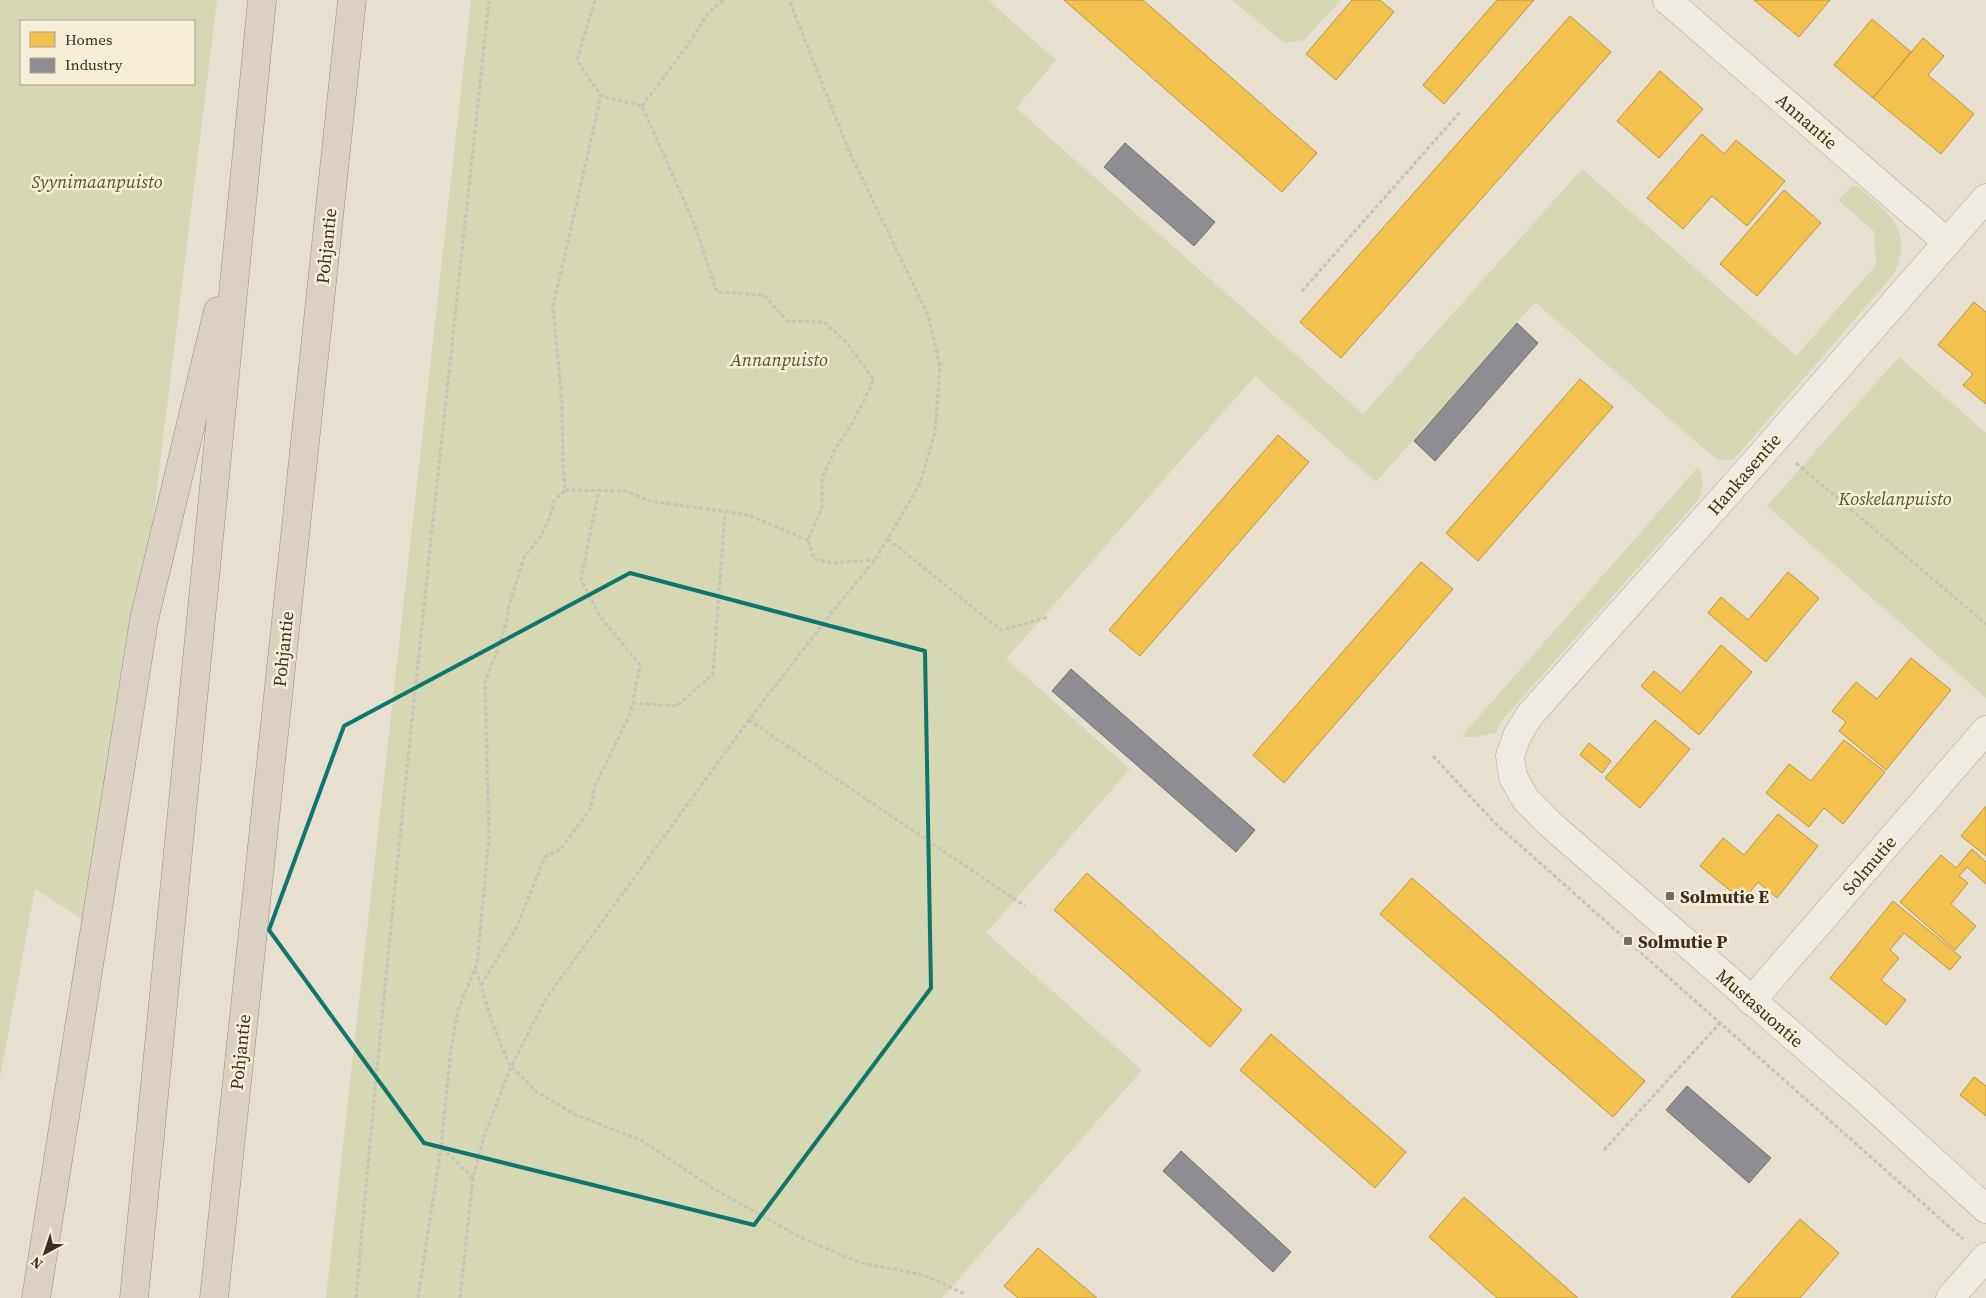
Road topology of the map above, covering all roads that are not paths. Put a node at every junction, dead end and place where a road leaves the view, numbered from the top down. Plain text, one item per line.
1 (262, 0) edge
2 (352, 0) edge
3 (1667, 0) edge
4 (1986, 198) edge
5 (242, 207) junction
6 (1948, 242) junction
7 (1986, 730) edge
8 (1510, 756) joint
9 (1751, 1001) junction
10 (1986, 1209) edge
11 (1985, 1258) edge
12 (36, 1298) edge
13 (134, 1298) edge
14 (214, 1298) edge
15 (1950, 1298) edge

1 - 5 highway
2 - 14 highway, Pohjantie
3 - 6 street, Annantie
4 - 6 street, Hankasentie
5 - 12 highway
5 - 13 highway
6 - 8 street, Hankasentie
7 - 9 street, Solmutie
8 - 9 street, Mustasuontie
9 - 10 street, Mustasuontie
11 - 15 street

